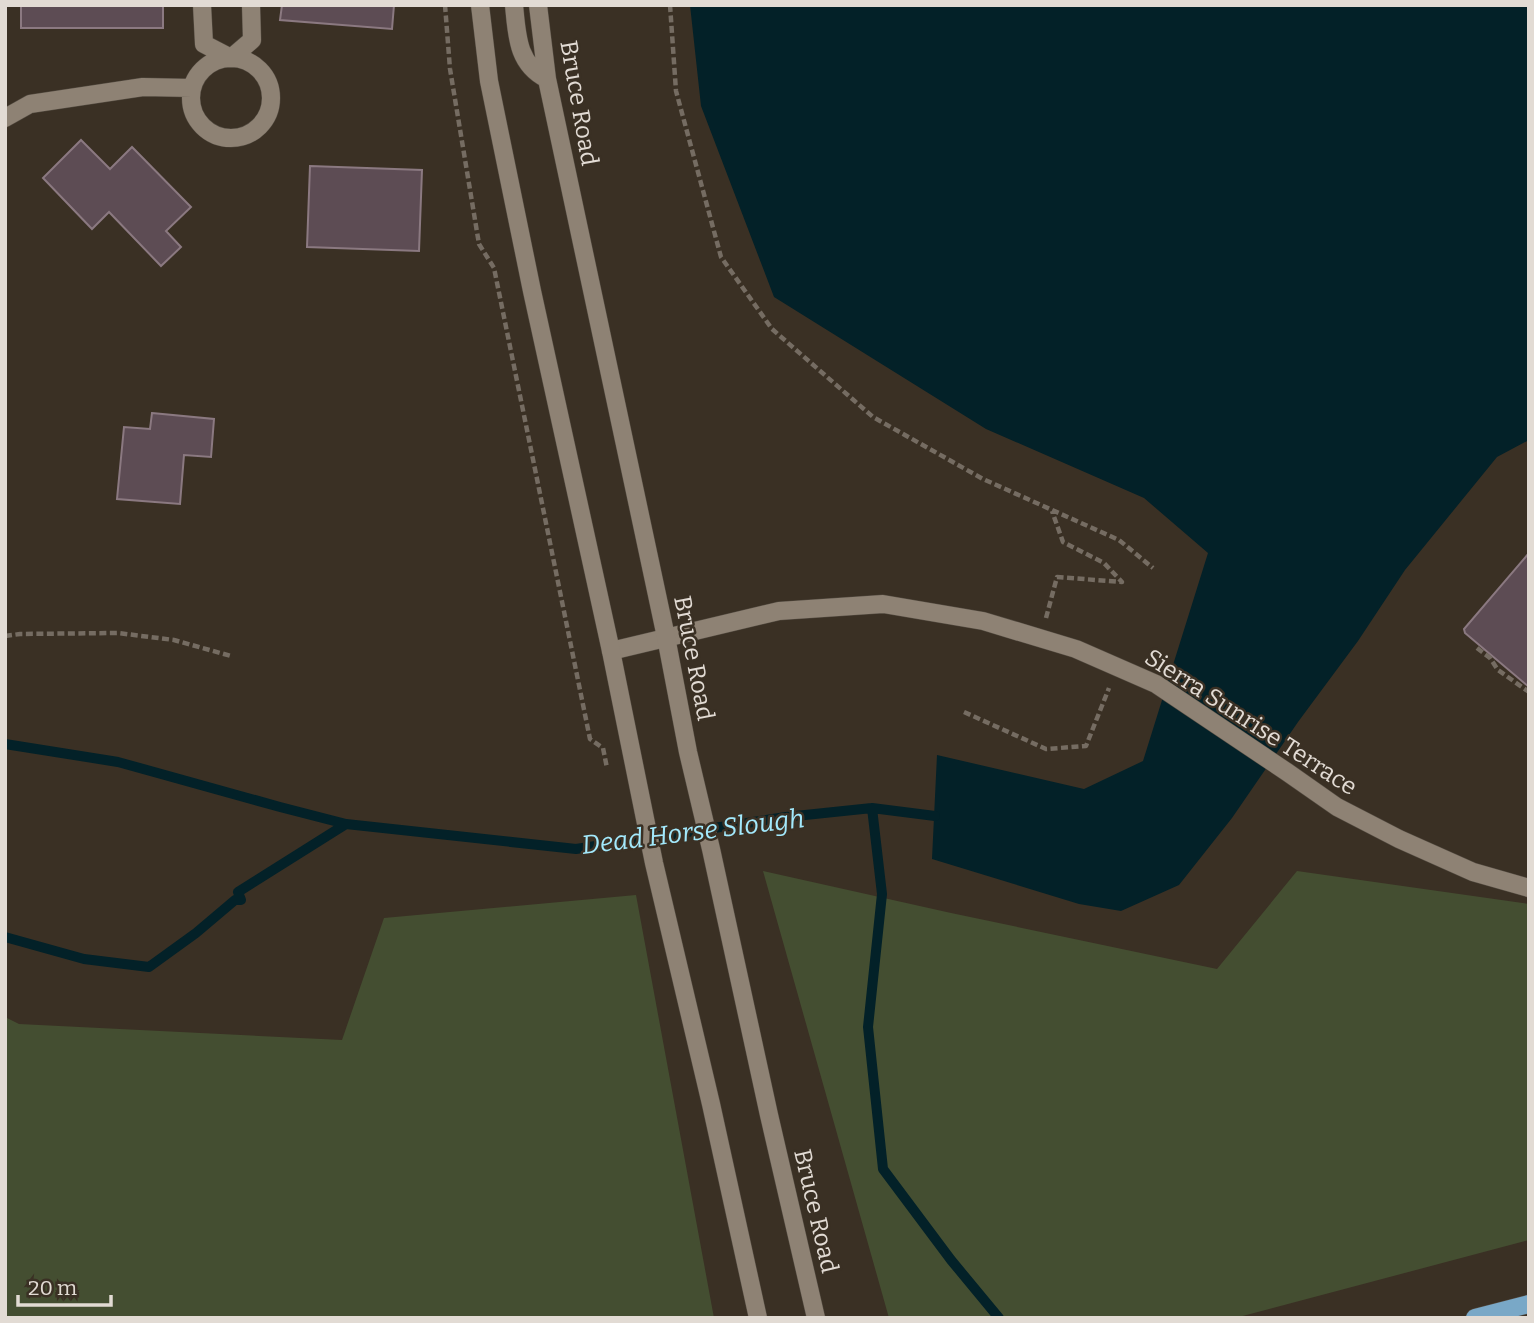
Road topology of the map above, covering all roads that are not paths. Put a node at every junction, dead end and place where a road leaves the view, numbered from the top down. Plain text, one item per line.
1 (202, 5) edge
2 (251, 5) edge
3 (480, 5) edge
4 (514, 5) edge
5 (538, 5) edge
6 (231, 58) junction
7 (547, 79) junction
8 (192, 88) junction
9 (5, 118) edge
10 (666, 637) junction
11 (611, 651) junction
12 (1529, 888) edge
13 (1529, 1304) edge
14 (758, 1318) edge
15 (816, 1318) edge
16 (1475, 1318) edge

1 - 6 main road
2 - 6 main road
3 - 11 main road
4 - 7 main road
5 - 7 main road, Bruce Road
6 - 8 main road
6 - 8 main road
7 - 10 main road, Bruce Road
8 - 9 main road
10 - 11 main road, Sierra Sunrise Terrace
10 - 12 main road, Sierra Sunrise Terrace
10 - 15 main road, Bruce Road
11 - 14 main road
13 - 16 main road

